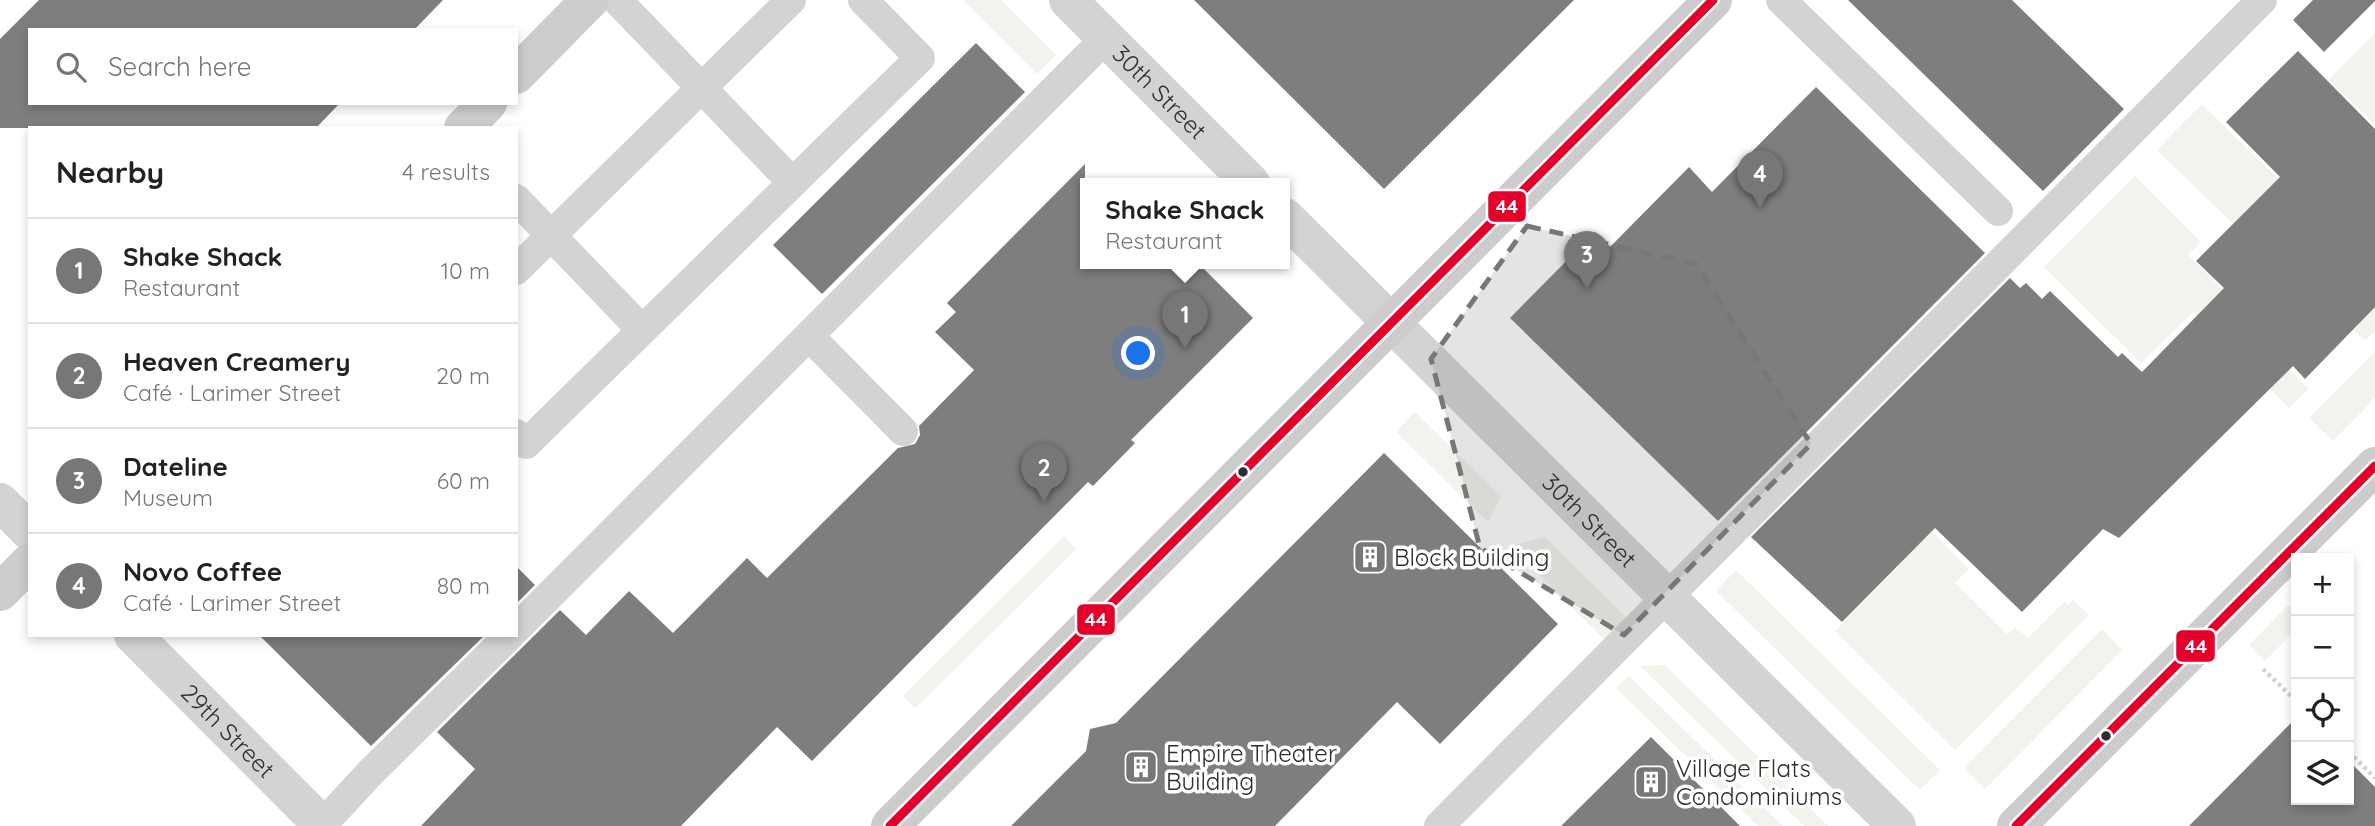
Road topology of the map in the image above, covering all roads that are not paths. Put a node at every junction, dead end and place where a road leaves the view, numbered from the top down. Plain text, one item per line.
1 (590, 0) edge
2 (617, 0) edge
3 (791, 0) edge
4 (863, 0) edge
5 (1068, 0) edge
6 (1713, 0) edge
7 (1782, 0) edge
8 (2262, 0) edge
9 (1106, 38) junction
10 (518, 73) edge
11 (701, 88) junction
12 (486, 105) edge
13 (465, 126) edge
14 (1246, 178) edge
15 (792, 182) junction
16 (518, 201) edge
17 (1998, 211) dead end
18 (1290, 222) edge
19 (551, 235) junction
20 (518, 268) edge
21 (1391, 323) junction
22 (642, 330) junction
23 (809, 337) junction
24 (904, 431) dead end
25 (518, 436) edge
26 (2375, 466) edge
27 (0, 502) edge
28 (28, 530) edge
29 (28, 564) edge
30 (0, 592) edge
31 (1667, 597) junction
32 (518, 627) edge
33 (135, 637) edge
34 (508, 637) edge
35 (322, 826) edge
36 (890, 826) edge
37 (1439, 826) edge
38 (1896, 826) edge
39 (2016, 826) edge

1 - 10 street
2 - 11 lane
3 - 11 lane
4 - 15 lane
5 - 9 street, 30th Street
6 - 21 street
7 - 17 lane
8 - 31 lane
9 - 14 street, 30th Street
9 - 23 lane
11 - 15 lane
11 - 19 lane
12 - 13 street
15 - 22 lane
16 - 19 lane
18 - 21 street, 30th Street
19 - 20 lane
19 - 22 lane
21 - 31 street, 30th Street
21 - 36 street
22 - 25 lane
23 - 24 lane
23 - 32 lane
26 - 39 street
27 - 28 street
29 - 30 street
31 - 37 lane
31 - 38 street, 30th Street
33 - 35 street, 29th Street
34 - 35 lane

